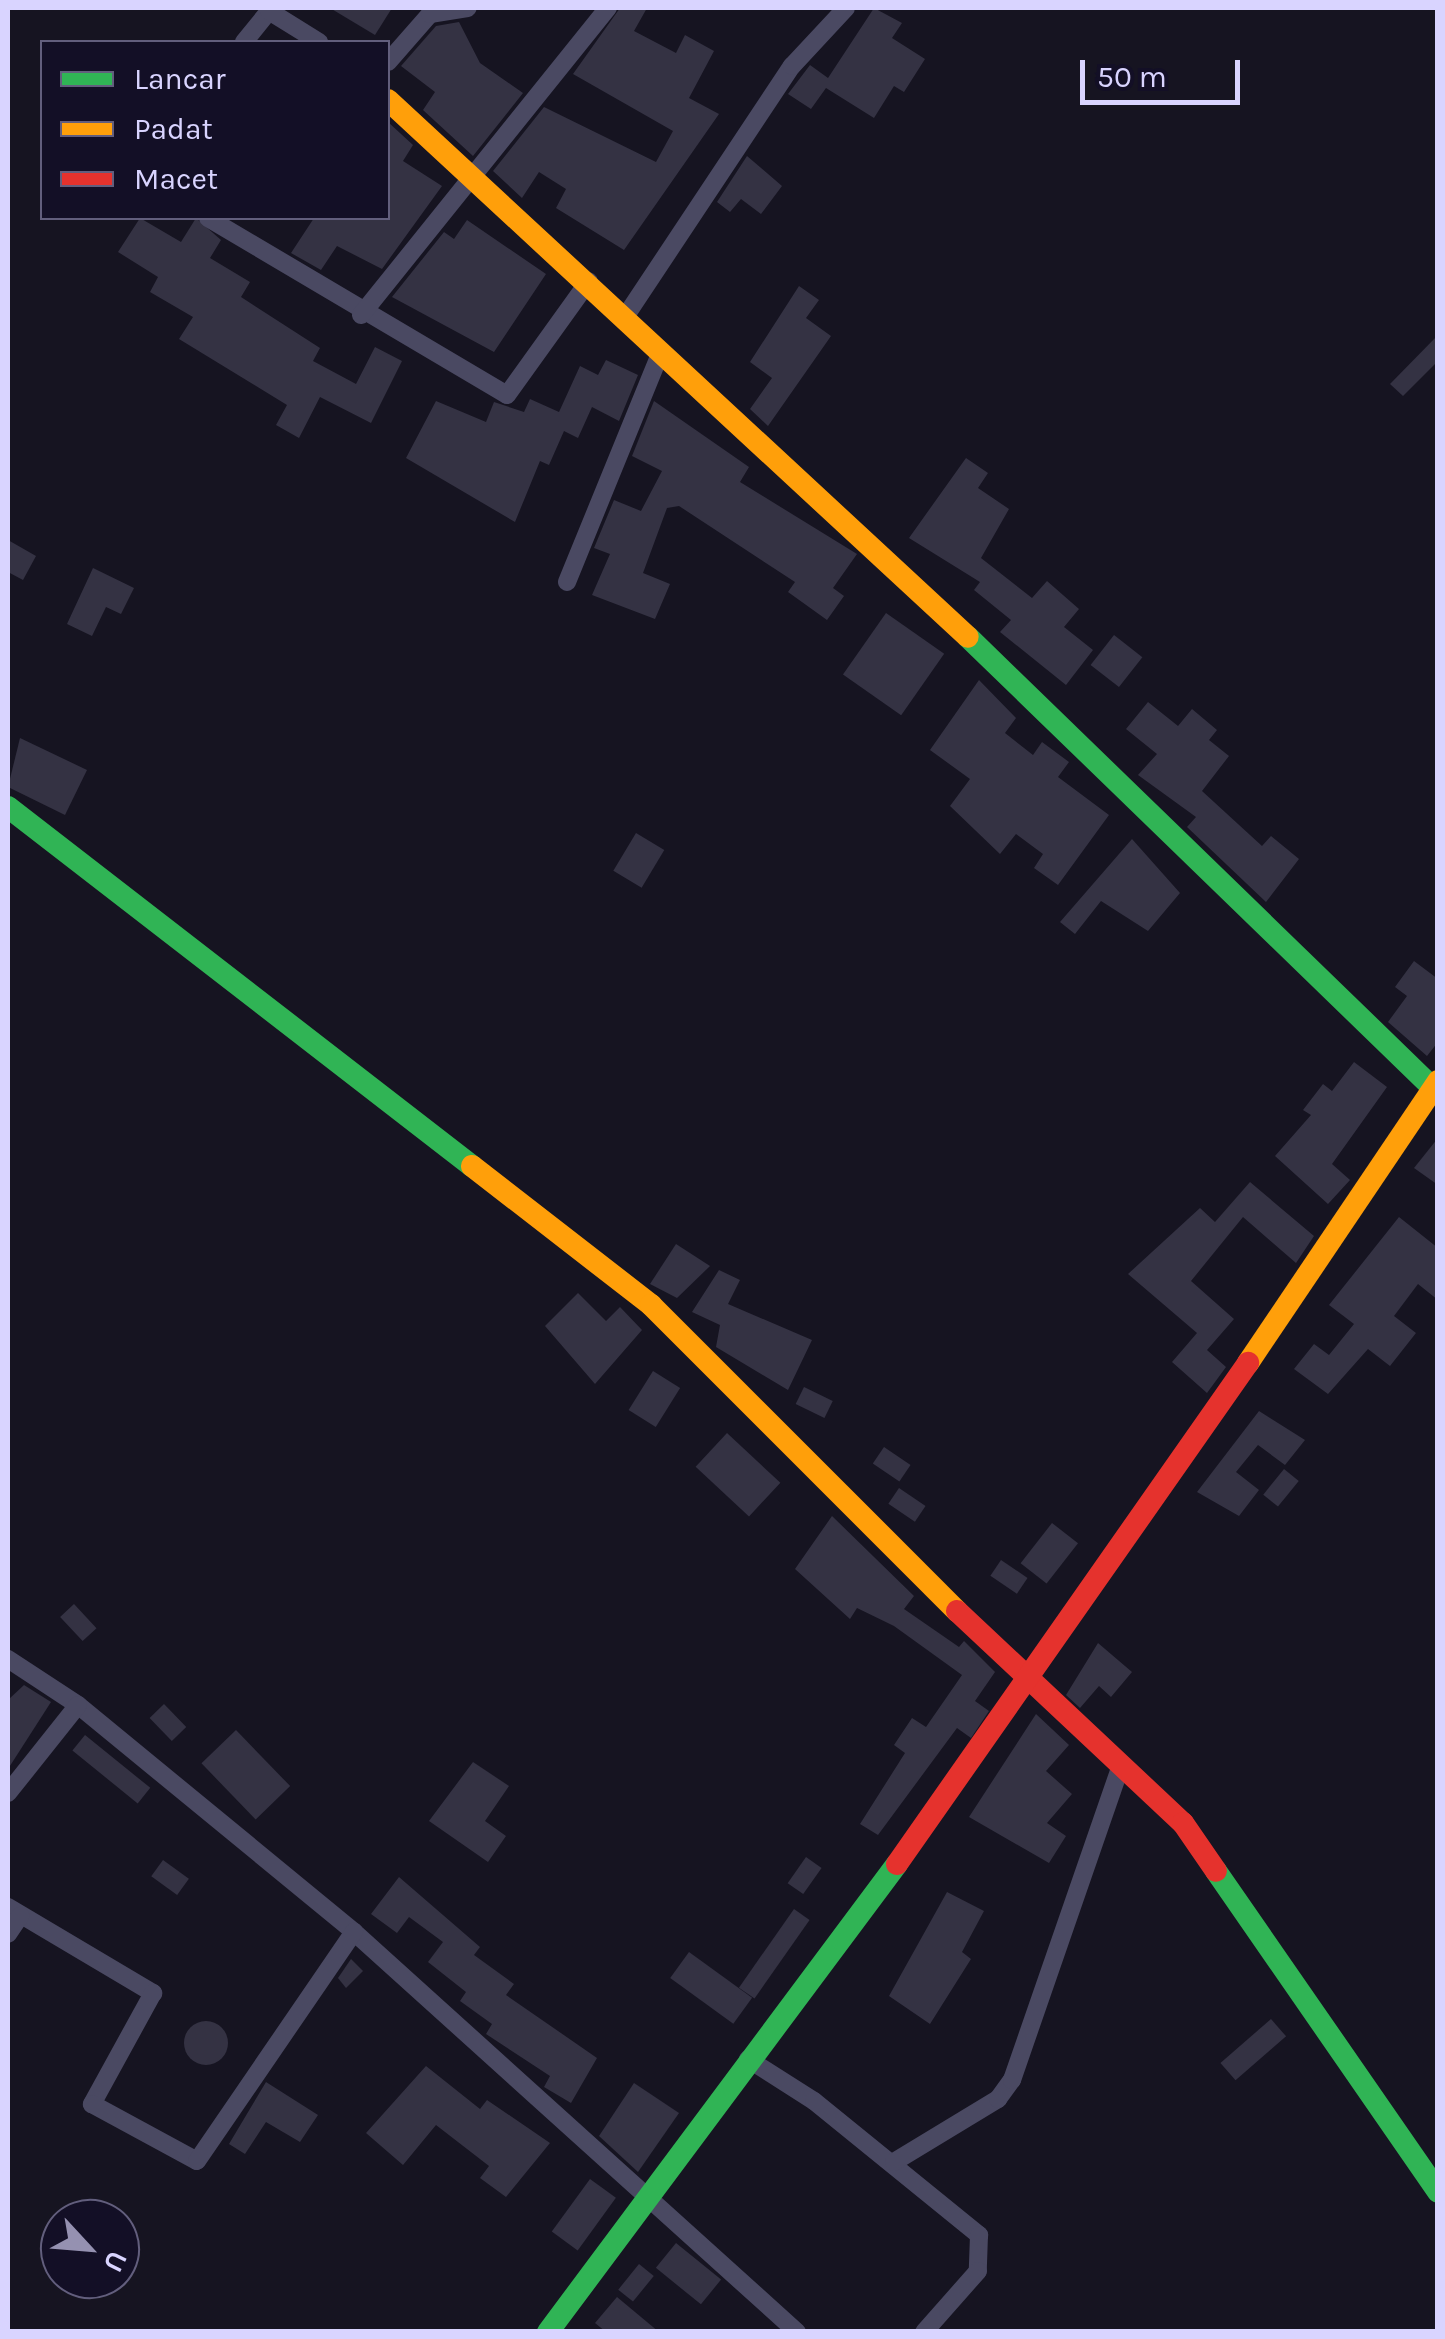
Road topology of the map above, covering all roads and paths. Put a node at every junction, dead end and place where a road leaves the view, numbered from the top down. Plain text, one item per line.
1 (468, 8) edge
2 (608, 8) edge
3 (846, 8) edge
4 (246, 40) edge
5 (317, 40) edge
6 (390, 60) edge
7 (390, 102) edge
8 (477, 177) junction
9 (211, 220) edge
10 (589, 280) junction
11 (627, 314) junction
12 (361, 315) junction
13 (660, 352) junction
14 (567, 582) dead end
15 (8, 807) edge
16 (1436, 1088) edge
17 (8, 1659) edge
18 (1031, 1685) junction
19 (78, 1704) junction
20 (1122, 1764) junction
21 (8, 1793) edge
22 (14, 1911) edge
23 (354, 1932) junction
24 (8, 1934) edge
25 (748, 2060) junction
26 (894, 2162) junction
27 (1438, 2192) edge
28 (648, 2195) junction
29 (548, 2332) edge
30 (797, 2332) edge
31 (924, 2332) edge

1 - 6 street
2 - 8 street
3 - 11 street
4 - 5 street
7 - 8 street
8 - 10 street
8 - 12 street
9 - 12 street
10 - 11 street
10 - 12 street
11 - 13 street
13 - 14 street
13 - 16 street
15 - 18 street
16 - 18 street
17 - 19 street
18 - 20 street
18 - 25 street
19 - 21 street
19 - 23 street
20 - 26 street
20 - 27 street
22 - 23 street
22 - 24 street
23 - 28 street
25 - 26 street
25 - 28 street
26 - 31 street
28 - 29 street
28 - 30 street

